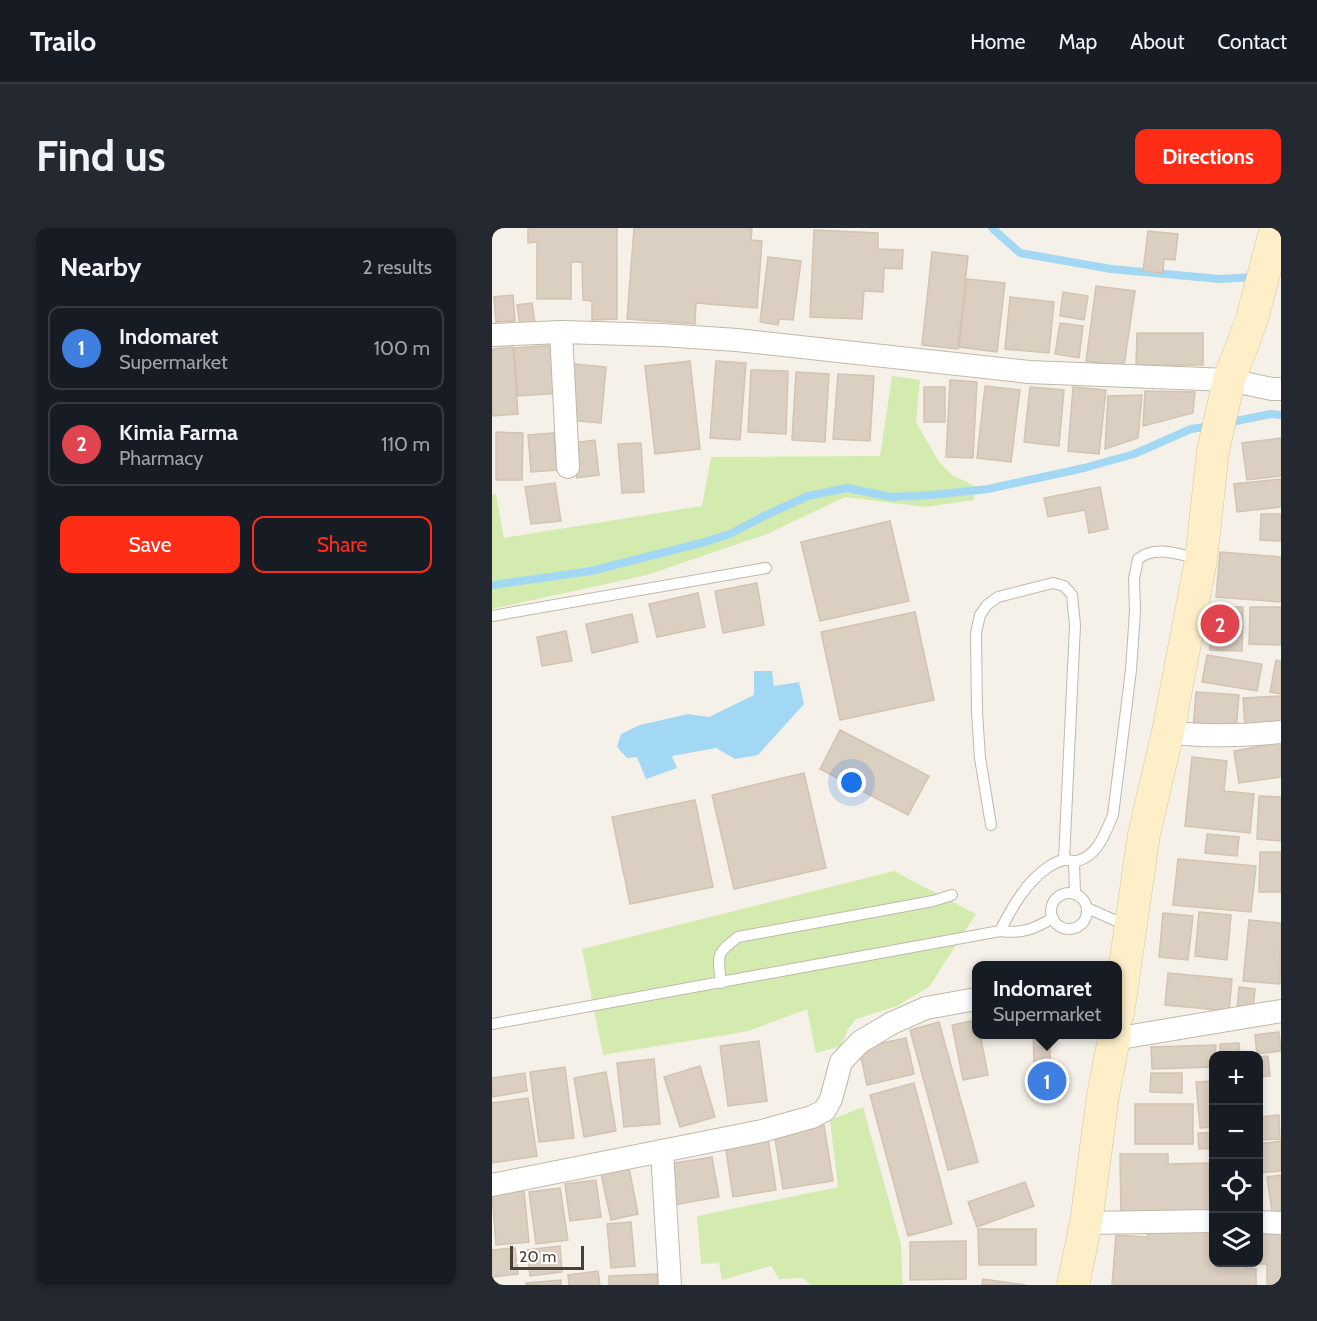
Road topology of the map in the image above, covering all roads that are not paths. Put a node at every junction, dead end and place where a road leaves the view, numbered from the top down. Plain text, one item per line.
1 (1276, 228) edge
2 (561, 332) junction
3 (492, 335) edge
4 (1281, 389) edge
5 (1226, 392) junction
6 (568, 466) dead end
7 (1201, 560) junction
8 (766, 568) dead end
9 (492, 616) edge
10 (1168, 732) junction
11 (1281, 732) edge
12 (991, 825) dead end
13 (1069, 861) junction
14 (1075, 894) junction
15 (952, 895) dead end
16 (1087, 908) junction
17 (1053, 918) junction
18 (1131, 927) junction
19 (1000, 931) junction
20 (1122, 972) edge
21 (722, 983) junction
22 (972, 1000) edge
23 (1281, 1011) edge
24 (492, 1024) edge
25 (1122, 1028) edge
26 (1113, 1039) edge
27 (662, 1151) junction
28 (492, 1185) edge
29 (1209, 1221) edge
30 (1086, 1222) junction
31 (1263, 1222) edge
32 (1281, 1223) edge
33 (670, 1285) edge
34 (1073, 1285) edge

1 - 5 street
2 - 3 street
2 - 5 street
2 - 6 street
4 - 5 street
5 - 7 street
7 - 10 street
7 - 13 lane
8 - 9 lane
10 - 11 street
10 - 18 street
12 - 13 lane
13 - 14 lane
13 - 19 lane
14 - 16 lane
14 - 17 lane
15 - 21 lane
16 - 17 lane
16 - 18 lane
17 - 19 lane
18 - 20 street
19 - 21 lane
21 - 24 lane
22 - 27 street
23 - 25 street
26 - 30 street
27 - 28 street
27 - 33 street
29 - 30 street
30 - 34 street
31 - 32 street

